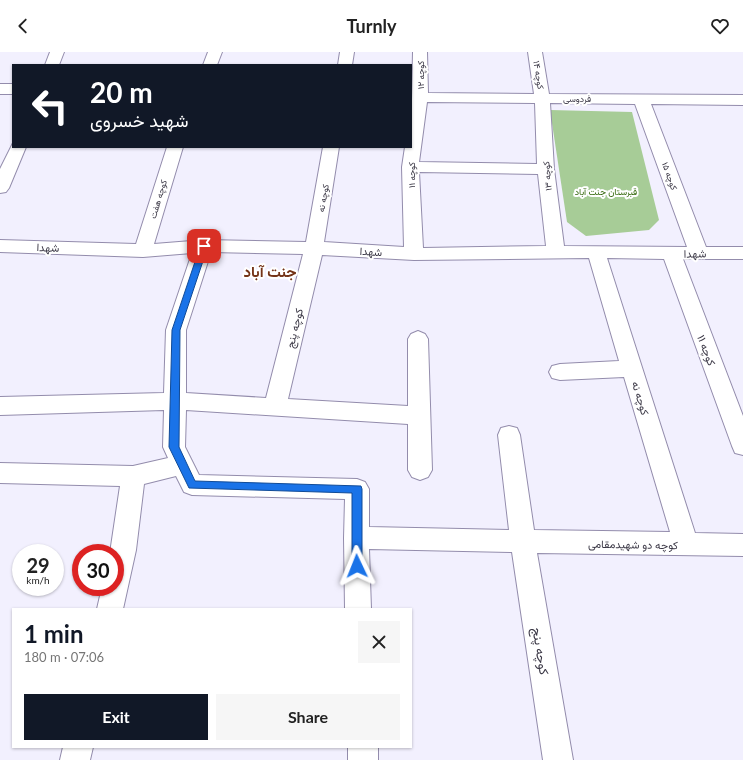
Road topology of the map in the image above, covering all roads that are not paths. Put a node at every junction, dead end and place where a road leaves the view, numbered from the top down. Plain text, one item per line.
1 (57, 52) edge
2 (215, 52) edge
3 (347, 52) edge
4 (420, 52) edge
5 (535, 52) edge
6 (52, 64) edge
7 (210, 64) edge
8 (345, 64) edge
9 (0, 89) edge
10 (12, 89) edge
11 (415, 97) edge
12 (542, 98) junction
13 (641, 98) junction
14 (743, 100) edge
15 (412, 139) edge
16 (18, 148) edge
17 (175, 148) edge
18 (331, 148) edge
19 (411, 148) edge
20 (410, 167) junction
21 (546, 169) junction
22 (0, 188) edge
23 (0, 246) edge
24 (204, 246) junction
25 (314, 248) junction
26 (143, 250) junction
27 (596, 252) junction
28 (556, 253) junction
29 (671, 253) junction
30 (699, 253) junction
31 (743, 253) edge
32 (414, 254) junction
33 (418, 339) dead end
34 (632, 369) junction
35 (560, 372) dead end
36 (175, 401) junction
37 (0, 406) edge
38 (274, 407) junction
39 (418, 416) junction
40 (509, 435) dead end
41 (743, 446) edge
42 (420, 470) dead end
43 (0, 474) edge
44 (187, 475) junction
45 (133, 476) junction
46 (356, 538) junction
47 (523, 542) junction
48 (124, 544) edge
49 (686, 544) junction
50 (743, 545) edge
51 (113, 596) edge
52 (110, 608) edge
53 (358, 608) edge
54 (78, 748) edge
55 (363, 748) edge
56 (75, 760) edge
57 (363, 760) edge
58 (558, 760) edge

1 - 6 street
2 - 7 street
3 - 8 street
4 - 11 street, کوچه ۱۲
5 - 12 street, کوچه ۱۴
9 - 10 street
11 - 12 street, فردوسی
11 - 15 street, کوچه ۱۱
12 - 13 street, فردوسی
12 - 21 street, کوچه ۱۳
13 - 14 street, فردوسی
13 - 30 street, کوچه ۱۵
16 - 22 street
17 - 26 street, کوچه هفت
18 - 25 street, کوچه نه
19 - 20 street, کوچه ۱۱
20 - 21 street
20 - 32 street, کوچه ۱۱
21 - 28 street, کوچه ۱۳
23 - 26 street, شهدا
24 - 25 street, شهدا
24 - 26 street, شهدا
24 - 36 street
25 - 32 street, شهدا
25 - 38 street, کوچه پنج
27 - 28 street, شهدا
27 - 29 street, شهدا
27 - 34 street, کوچه نه
28 - 32 street, شهدا
29 - 30 street, شهدا
29 - 41 street, کوچه ۱۱
30 - 31 street, شهدا
33 - 39 street
34 - 35 street
34 - 49 street, کوچه نه
36 - 37 street
36 - 38 street
36 - 44 street
38 - 39 street
39 - 42 street
40 - 47 street, کوچه پنج
43 - 45 street
44 - 45 street
44 - 46 street
45 - 48 street
46 - 47 street, کوچه دو شهیدمقامی
46 - 53 street
47 - 49 street, کوچه دو شهیدمقامی
47 - 58 street, کوچه پنج
49 - 50 street, کوچه دو شهیدمقامی
51 - 52 street
54 - 56 street
55 - 57 street

